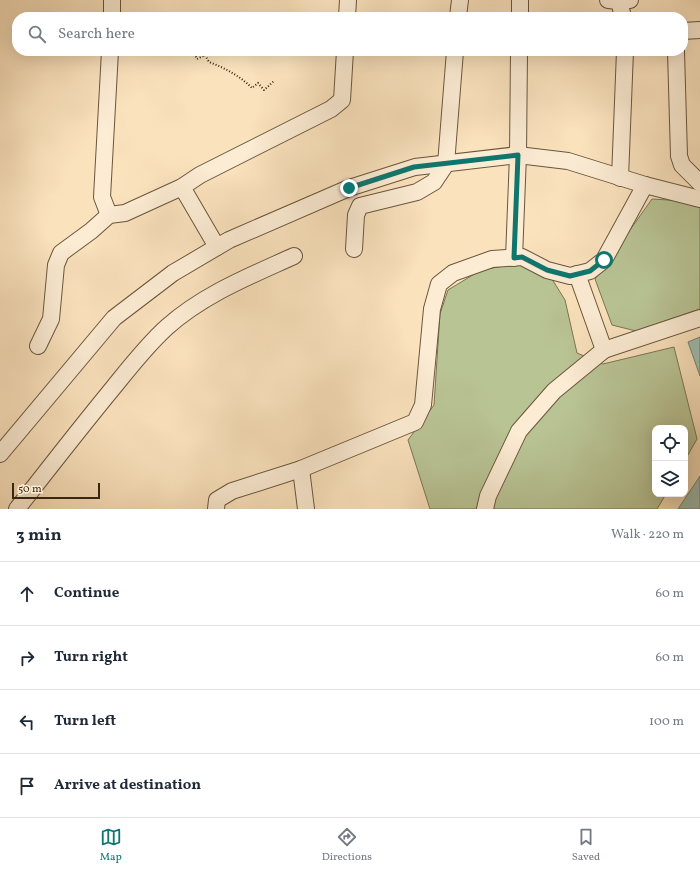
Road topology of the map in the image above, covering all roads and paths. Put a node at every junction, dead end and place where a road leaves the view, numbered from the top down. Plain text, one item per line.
1 (112, 0) edge
2 (348, 0) edge
3 (460, 0) edge
4 (520, 0) edge
5 (619, 0) edge
6 (112, 12) edge
7 (347, 12) edge
8 (459, 12) edge
9 (520, 12) edge
10 (622, 12) edge
11 (700, 30) edge
12 (688, 31) edge
13 (110, 56) edge
14 (205, 56) edge
15 (345, 56) edge
16 (455, 56) edge
17 (519, 56) edge
18 (625, 56) edge
19 (676, 56) edge
20 (274, 81) dead end
21 (518, 155) junction
22 (446, 164) junction
23 (620, 178) junction
24 (700, 183) edge
25 (645, 185) junction
26 (182, 187) junction
27 (700, 200) edge
28 (109, 215) junction
29 (217, 247) junction
30 (354, 248) dead end
31 (294, 256) dead end
32 (514, 258) junction
33 (577, 274) junction
34 (700, 318) edge
35 (38, 346) dead end
36 (604, 350) junction
37 (0, 454) edge
38 (300, 469) junction
39 (17, 509) edge
40 (216, 509) edge
41 (306, 509) edge
42 (485, 509) edge

1 - 6 street
2 - 7 street
3 - 8 street
4 - 9 street
5 - 10 street
11 - 12 street
13 - 28 street
14 - 20 path
15 - 26 street
16 - 22 street
17 - 21 street
18 - 23 street
19 - 24 street
21 - 22 street
21 - 23 street
21 - 32 street
22 - 29 street
22 - 30 street
23 - 25 street
25 - 27 street
25 - 33 street
26 - 28 street
26 - 29 street
28 - 35 street
29 - 37 street
31 - 39 street
32 - 33 street
32 - 38 street
33 - 36 street
34 - 36 street
36 - 42 street
38 - 40 street
38 - 41 street

